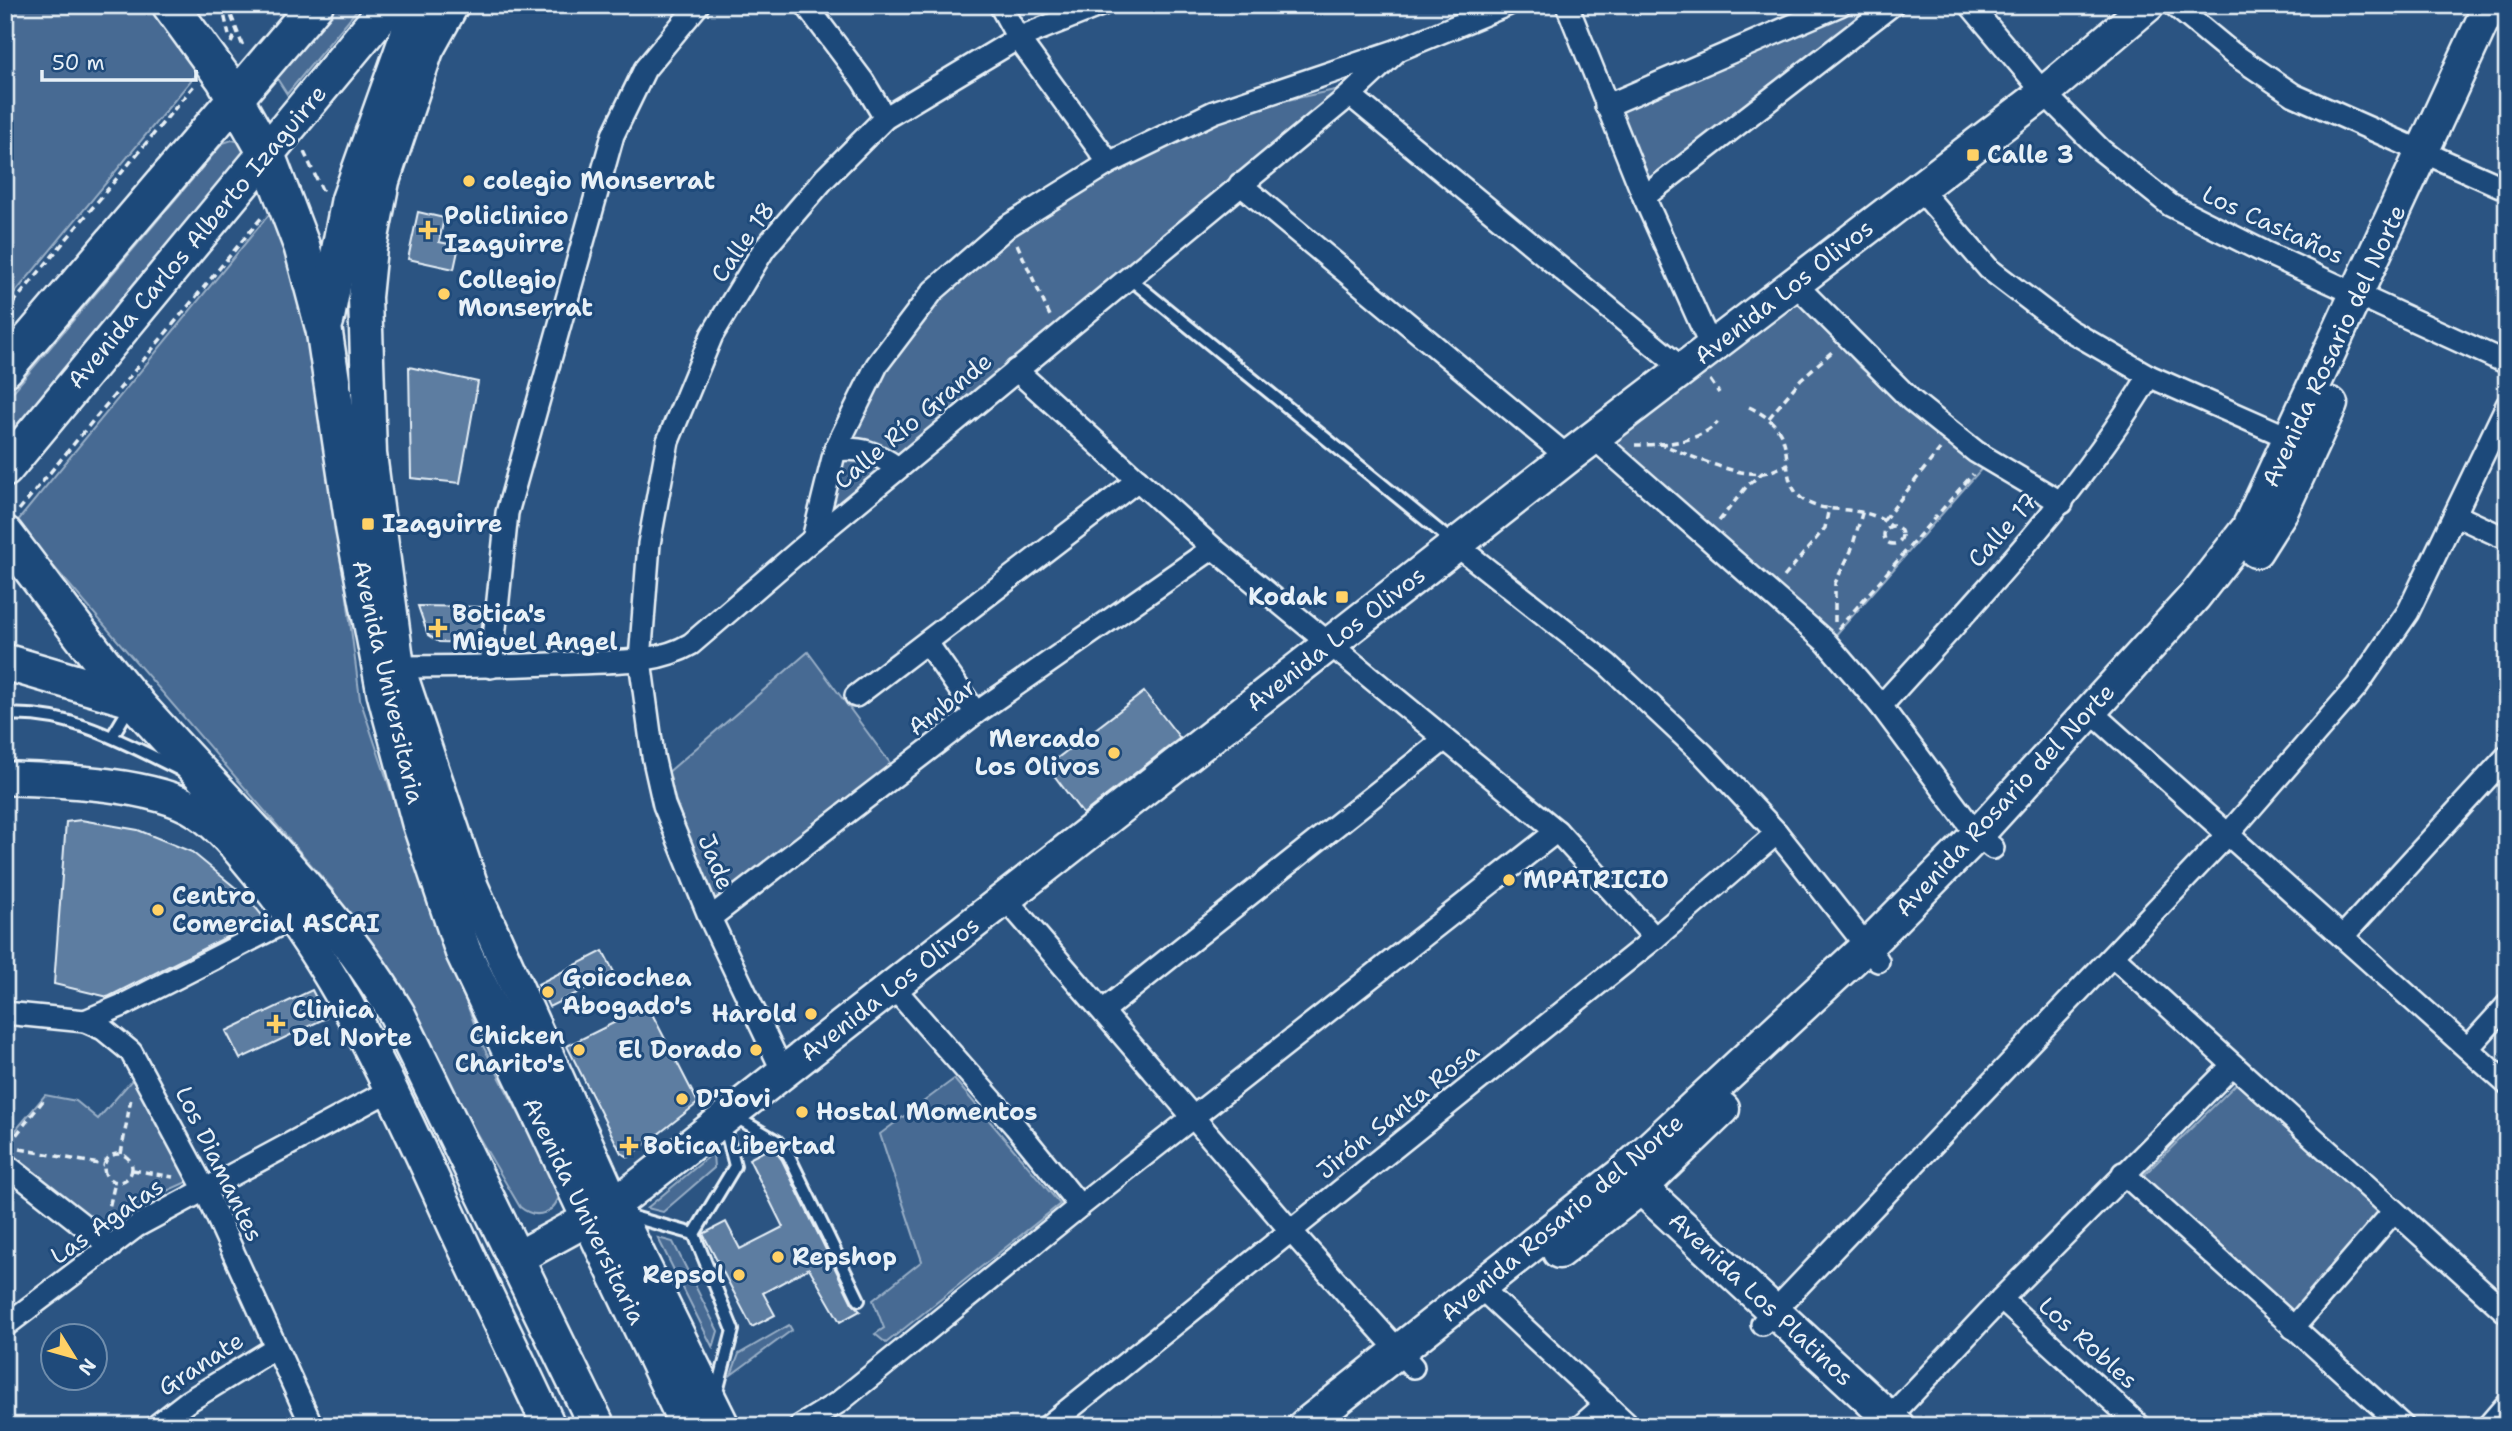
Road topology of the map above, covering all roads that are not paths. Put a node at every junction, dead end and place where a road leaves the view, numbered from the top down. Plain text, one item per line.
1 (170, 5) edge
2 (315, 5) edge
3 (389, 5) edge
4 (419, 5) edge
5 (452, 5) edge
6 (698, 5) edge
7 (806, 5) edge
8 (1000, 5) edge
9 (1101, 5) edge
10 (1507, 5) edge
11 (1567, 5) edge
12 (1840, 5) edge
13 (1892, 5) edge
14 (1970, 5) edge
15 (2147, 5) edge
16 (2174, 5) edge
17 (2495, 11) edge
18 (1018, 37) junction
19 (1398, 50) junction
20 (393, 84) junction
21 (2044, 93) junction
22 (1350, 95) junction
23 (235, 102) junction
24 (1606, 106) junction
25 (885, 118) junction
26 (402, 121) junction
27 (267, 155) junction
28 (2434, 156) junction
29 (1109, 163) junction
30 (1240, 184) junction
31 (1918, 187) junction
32 (2507, 189) edge
33 (1644, 197) junction
34 (1129, 278) junction
35 (1794, 283) junction
36 (2368, 298) junction
37 (324, 330) junction
38 (2507, 363) edge
39 (1700, 364) junction
40 (5, 369) edge
41 (1016, 370) junction
42 (2149, 376) junction
43 (2507, 405) edge
44 (1594, 438) junction
45 (2301, 443) junction
46 (835, 450) junction
47 (1567, 457) junction
48 (358, 458) junction
49 (898, 468) junction
50 (5, 469) edge
51 (1138, 480) junction
52 (2062, 503) junction
53 (2455, 515) junction
54 (9, 526) edge
55 (813, 538) junction
56 (2507, 539) edge
57 (1456, 545) junction
58 (1213, 548) junction
59 (927, 643) junction
60 (1331, 643) junction
61 (640, 660) junction
62 (5, 662) edge
63 (398, 667) junction
64 (491, 667) junction
65 (856, 696) dead end
66 (134, 700) junction
67 (1881, 706) junction
68 (976, 713) junction
69 (5, 715) edge
70 (2097, 718) junction
71 (113, 735) junction
72 (1445, 739) junction
73 (2507, 755) edge
74 (5, 778) edge
75 (205, 798) junction
76 (1557, 831) junction
77 (2229, 832) junction
78 (1777, 833) junction
79 (1985, 842) junction
80 (1005, 898) junction
81 (293, 918) junction
82 (710, 918) junction
83 (2343, 936) junction
84 (1655, 938) junction
85 (1872, 954) junction
86 (2113, 956) junction
87 (893, 987) junction
88 (2507, 1005) edge
89 (1104, 1010) junction
90 (5, 1013) edge
91 (85, 1021) junction
92 (2468, 1048) junction
93 (2233, 1065) junction
94 (783, 1072) junction
95 (2507, 1084) edge
96 (392, 1089) junction
97 (728, 1117) junction
98 (1194, 1119) junction
99 (6, 1153) edge
100 (2123, 1173) junction
101 (195, 1183) junction
102 (1625, 1186) junction
103 (1080, 1206) junction
104 (2394, 1211) junction
105 (607, 1213) junction
106 (1290, 1230) junction
107 (694, 1234) junction
108 (111, 1247) junction
109 (515, 1259) junction
110 (1488, 1295) junction
111 (2001, 1299) junction
112 (859, 1300) dead end
113 (2507, 1313) edge
114 (1768, 1317) junction
115 (9, 1318) edge
116 (2293, 1328) junction
117 (275, 1348) junction
118 (1406, 1359) junction
119 (1606, 1404) junction
120 (2507, 1404) edge
121 (708, 1419) edge
122 (1887, 1423) edge
123 (156, 1426) edge
124 (312, 1426) edge
125 (549, 1426) edge
126 (597, 1426) edge
127 (800, 1426) edge
128 (1048, 1426) edge
129 (1304, 1426) edge
130 (1338, 1426) edge
131 (1581, 1426) edge
132 (1629, 1426) edge
133 (2140, 1426) edge
134 (2403, 1426) edge
135 (2488, 1426) edge

1 - 23 main road, Avenida Universitaria
2 - 23 main road
3 - 27 main road, Avenida Carlos Alberto Izaguirre
4 - 20 main road
5 - 26 street
6 - 64 street
7 - 25 street
8 - 18 street
9 - 18 street, Calle 18
10 - 19 street
11 - 24 street
12 - 24 street
13 - 33 street
14 - 21 street, Los Castaños
15 - 21 street, Avenida Los Olivos
16 - 28 street
17 - 28 street, Avenida Rosario del Norte
18 - 25 street, Calle 18
18 - 29 street
19 - 22 street, Calle Río Grande
19 - 29 street
20 - 26 main road
20 - 37 main road
21 - 31 street, Avenida Los Olivos
21 - 36 street, Los Castaños
22 - 30 street, Calle Río Grande
22 - 39 street
23 - 27 main road, Avenida Universitaria
23 - 40 main road
24 - 33 street
25 - 61 street, Calle 18
26 - 48 street, Avenida Universitaria
27 - 37 main road, Avenida Universitaria
27 - 50 main road, Avenida Carlos Alberto Izaguirre
28 - 32 street
28 - 36 street, Avenida Rosario del Norte
29 - 46 street
30 - 34 street, Calle Río Grande
30 - 47 street
31 - 35 street, Avenida Los Olivos
31 - 42 street
33 - 39 street
34 - 41 street, Calle Río Grande
34 - 57 lane
35 - 39 street, Avenida Los Olivos
35 - 52 street
36 - 38 street, Los Castaños
36 - 45 street, Avenida Rosario del Norte
37 - 48 main road, Avenida Universitaria
39 - 44 street, Avenida Los Olivos
41 - 49 street, Calle Río Grande
41 - 51 street
42 - 45 street
42 - 52 street, Calle 17
43 - 53 street
44 - 47 street, Avenida Los Olivos
44 - 67 street
45 - 70 street, Avenida Rosario del Norte
46 - 49 street
46 - 55 street
47 - 57 street, Avenida Los Olivos
48 - 63 street, Avenida Universitaria
48 - 105 main road, Avenida Universitaria
49 - 55 street, Calle Río Grande
51 - 58 street
51 - 59 street
52 - 67 street, Calle 17
53 - 56 street
53 - 77 street
54 - 66 main road
55 - 61 street, Calle Río Grande
57 - 60 street, Avenida Los Olivos
57 - 78 street
58 - 60 street
58 - 68 street, Ambar
59 - 65 street
59 - 68 street
60 - 72 street
60 - 80 street, Avenida Los Olivos
61 - 64 street, Calle Río Grande
61 - 82 street, Jade
62 - 66 main road
63 - 64 street, Calle Río Grande
63 - 105 street, Avenida Universitaria
66 - 71 lane
66 - 75 main road
67 - 79 street
68 - 82 street, Ambar
69 - 71 lane
70 - 77 street
70 - 79 street, Avenida Rosario del Norte
71 - 75 lane
72 - 76 street
72 - 89 street
73 - 83 street
74 - 75 street
75 - 81 street
75 - 109 main road
76 - 84 street
76 - 98 street
77 - 83 street
77 - 86 street
78 - 84 street, Jirón Santa Rosa
78 - 85 street
79 - 85 street, Avenida Rosario del Norte
80 - 87 street, Avenida Los Olivos
80 - 89 street
81 - 91 street
81 - 96 street
82 - 94 street, Jade
83 - 92 street
84 - 106 street, Jirón Santa Rosa
85 - 102 street, Avenida Rosario del Norte
86 - 93 street
86 - 114 street
87 - 94 street, Avenida Los Olivos
87 - 103 street
88 - 92 street
89 - 98 street
90 - 91 street, Los Diamantes
91 - 101 street, Los Diamantes
92 - 95 street
93 - 100 street
93 - 104 street
94 - 97 street, Avenida Los Olivos
96 - 101 street, Las Agatas
96 - 125 street
97 - 105 street, Avenida Los Olivos
97 - 107 lane
97 - 112 lane
98 - 103 street
98 - 106 street
99 - 108 street
100 - 111 street
100 - 116 street
101 - 108 street, Las Agatas
101 - 117 street, Los Diamantes
102 - 110 street, Avenida Rosario del Norte
102 - 114 street, Avenida Los Platinos
103 - 127 street
104 - 113 street
104 - 116 street
105 - 107 lane
105 - 109 street, Avenida Los Olivos
105 - 121 main road, Avenida Universitaria
106 - 118 street
106 - 128 street, Jirón Santa Rosa
107 - 121 lane
108 - 115 street, Las Agatas
109 - 126 main road
110 - 118 street, Avenida Rosario del Norte
110 - 119 street
111 - 122 street
111 - 133 street, Los Robles
114 - 122 street, Avenida Los Platinos
116 - 134 street
117 - 123 street, Granate
117 - 124 street, Los Diamantes
118 - 129 street, Avenida Rosario del Norte
118 - 130 street, Avenida Rosario del Norte
119 - 131 street
119 - 132 street
120 - 135 street

